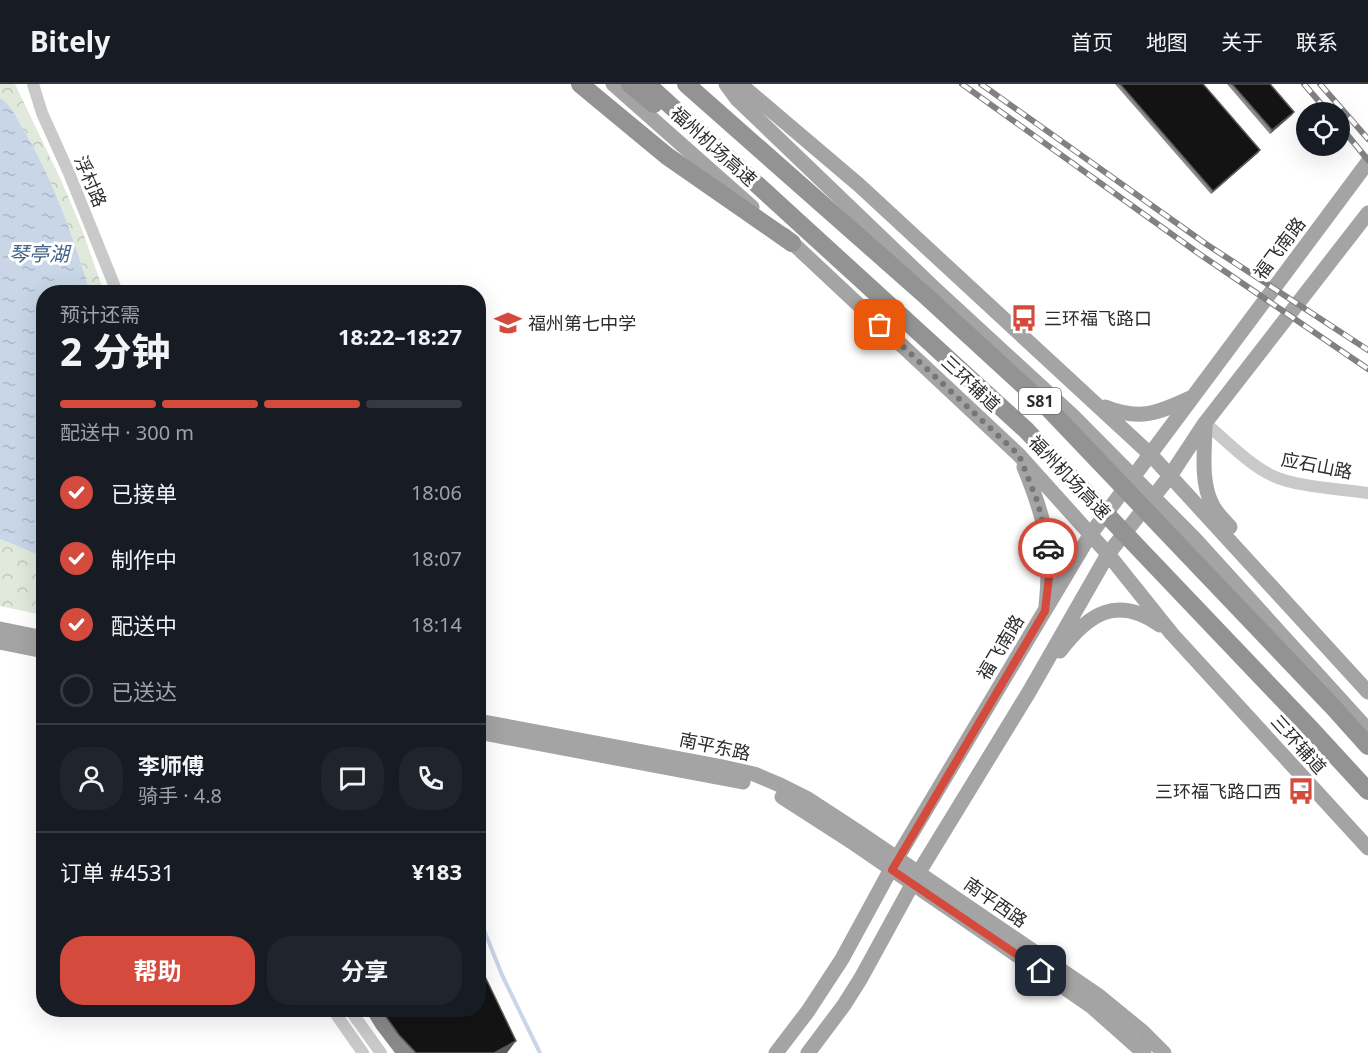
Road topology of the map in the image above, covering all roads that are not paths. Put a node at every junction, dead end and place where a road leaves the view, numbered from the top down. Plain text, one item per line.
1 (33, 84) edge
2 (580, 84) edge
3 (613, 84) edge
4 (630, 84) edge
5 (647, 84) edge
6 (686, 84) edge
7 (705, 84) edge
8 (726, 84) edge
9 (740, 84) edge
10 (1368, 162) edge
11 (769, 195) junction
12 (1368, 213) edge
13 (792, 243) junction
14 (114, 285) edge
15 (926, 296) junction
16 (1193, 397) junction
17 (1098, 404) junction
18 (1205, 423) junction
19 (1019, 455) junction
20 (1150, 455) junction
21 (1170, 476) junction
22 (1368, 493) edge
23 (1090, 535) junction
24 (1108, 554) junction
25 (1045, 611) junction
26 (0, 630) edge
27 (1172, 634) junction
28 (1316, 635) junction
29 (36, 637) edge
30 (0, 642) edge
31 (36, 649) edge
32 (1029, 692) junction
33 (1368, 692) edge
34 (486, 722) edge
35 (1368, 730) edge
36 (486, 733) edge
37 (1368, 746) edge
38 (1368, 791) edge
39 (1368, 849) edge
40 (894, 864) junction
41 (916, 878) junction
42 (338, 1017) edge
43 (355, 1017) edge
44 (363, 1053) edge
45 (381, 1053) edge
46 (776, 1053) edge
47 (808, 1053) edge
48 (1144, 1053) edge
49 (1164, 1053) edge

1 - 14 street, 浮村路
2 - 13 highway
3 - 13 main road, 三环辅道
4 - 11 highway
5 - 11 highway, 福州机场高速 / S81
6 - 15 highway, 福州机场高速 / S81
7 - 15 highway
8 - 35 main road
9 - 17 main road
10 - 16 main road, 福飞南路
11 - 38 highway, 福州机场高速 / S81
12 - 18 main road
13 - 19 main road, 三环辅道
15 - 37 highway, 福州机场高速 / S81
16 - 17 main road
16 - 20 main road, 福飞南路
17 - 20 main road
18 - 21 main road
18 - 22 street, 应石山路
18 - 28 main road
19 - 23 main road, 三环辅道
19 - 25 main road
20 - 21 main road
20 - 23 main road, 福飞南路
21 - 24 main road
21 - 28 main road
23 - 24 main road, 三环辅道
23 - 25 main road, 福飞南路
24 - 27 main road, 三环辅道
24 - 32 main road
25 - 40 main road, 福飞南路
26 - 29 main road
27 - 32 main road
27 - 39 main road, 三环辅道
28 - 33 main road
30 - 31 main road
32 - 41 main road
34 - 40 main road, 南平东路
36 - 40 main road, 南平东路
40 - 41 main road, 南平东路
40 - 46 main road, 福飞南路
41 - 47 main road
41 - 48 main road, 南平西路
41 - 49 main road, 南平西路
42 - 44 street
43 - 45 street

